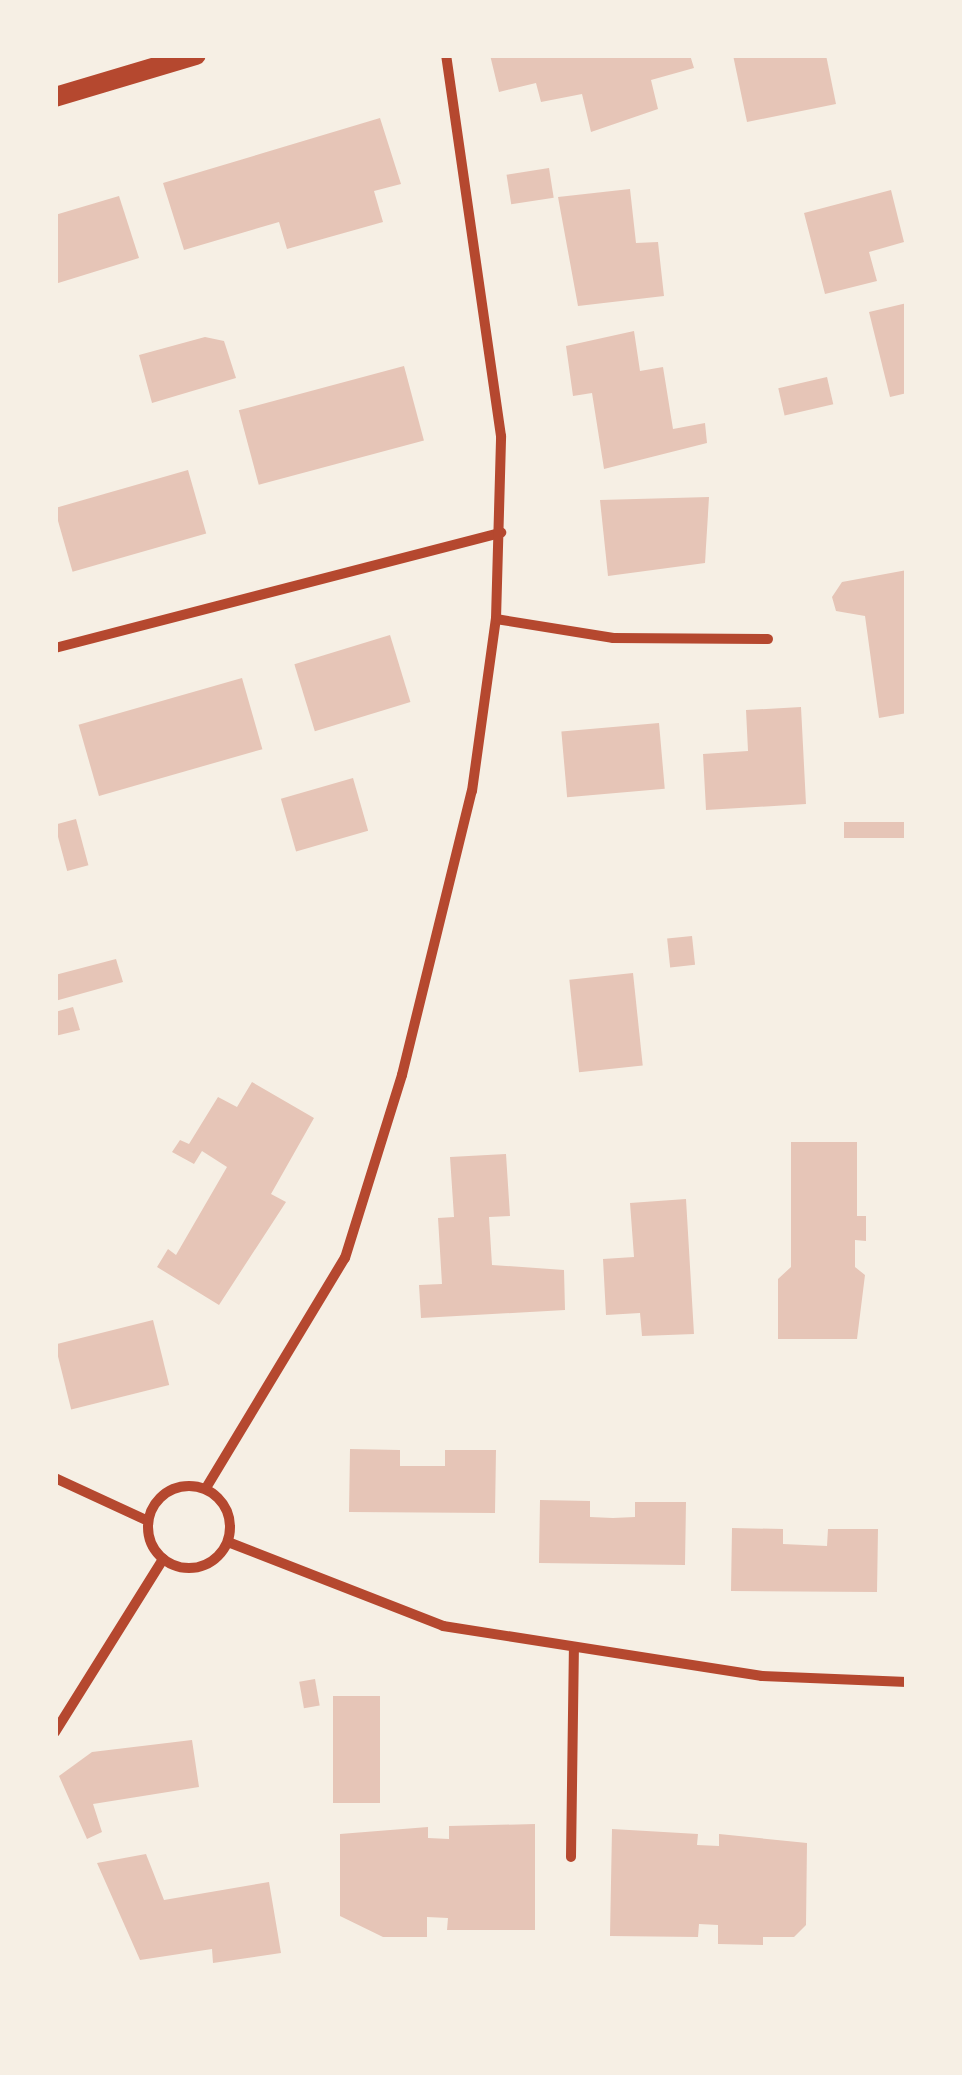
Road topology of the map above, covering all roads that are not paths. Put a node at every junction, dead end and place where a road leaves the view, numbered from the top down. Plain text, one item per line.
1 (196, 55) edge
2 (446, 55) edge
3 (55, 96) edge
4 (500, 533) junction
5 (496, 619) junction
6 (768, 638) dead end
7 (55, 648) edge
8 (55, 1478) edge
9 (206, 1488) junction
10 (148, 1520) junction
11 (228, 1542) junction
12 (163, 1559) junction
13 (574, 1651) junction
14 (907, 1682) edge
15 (55, 1732) edge
16 (571, 1857) dead end

1 - 3 main road
2 - 4 street
4 - 5 street
4 - 7 street
5 - 6 street
5 - 9 street
8 - 10 street
9 - 10 street
9 - 11 street
10 - 12 street
11 - 12 street
11 - 13 street
12 - 15 street
13 - 14 street
13 - 16 street

